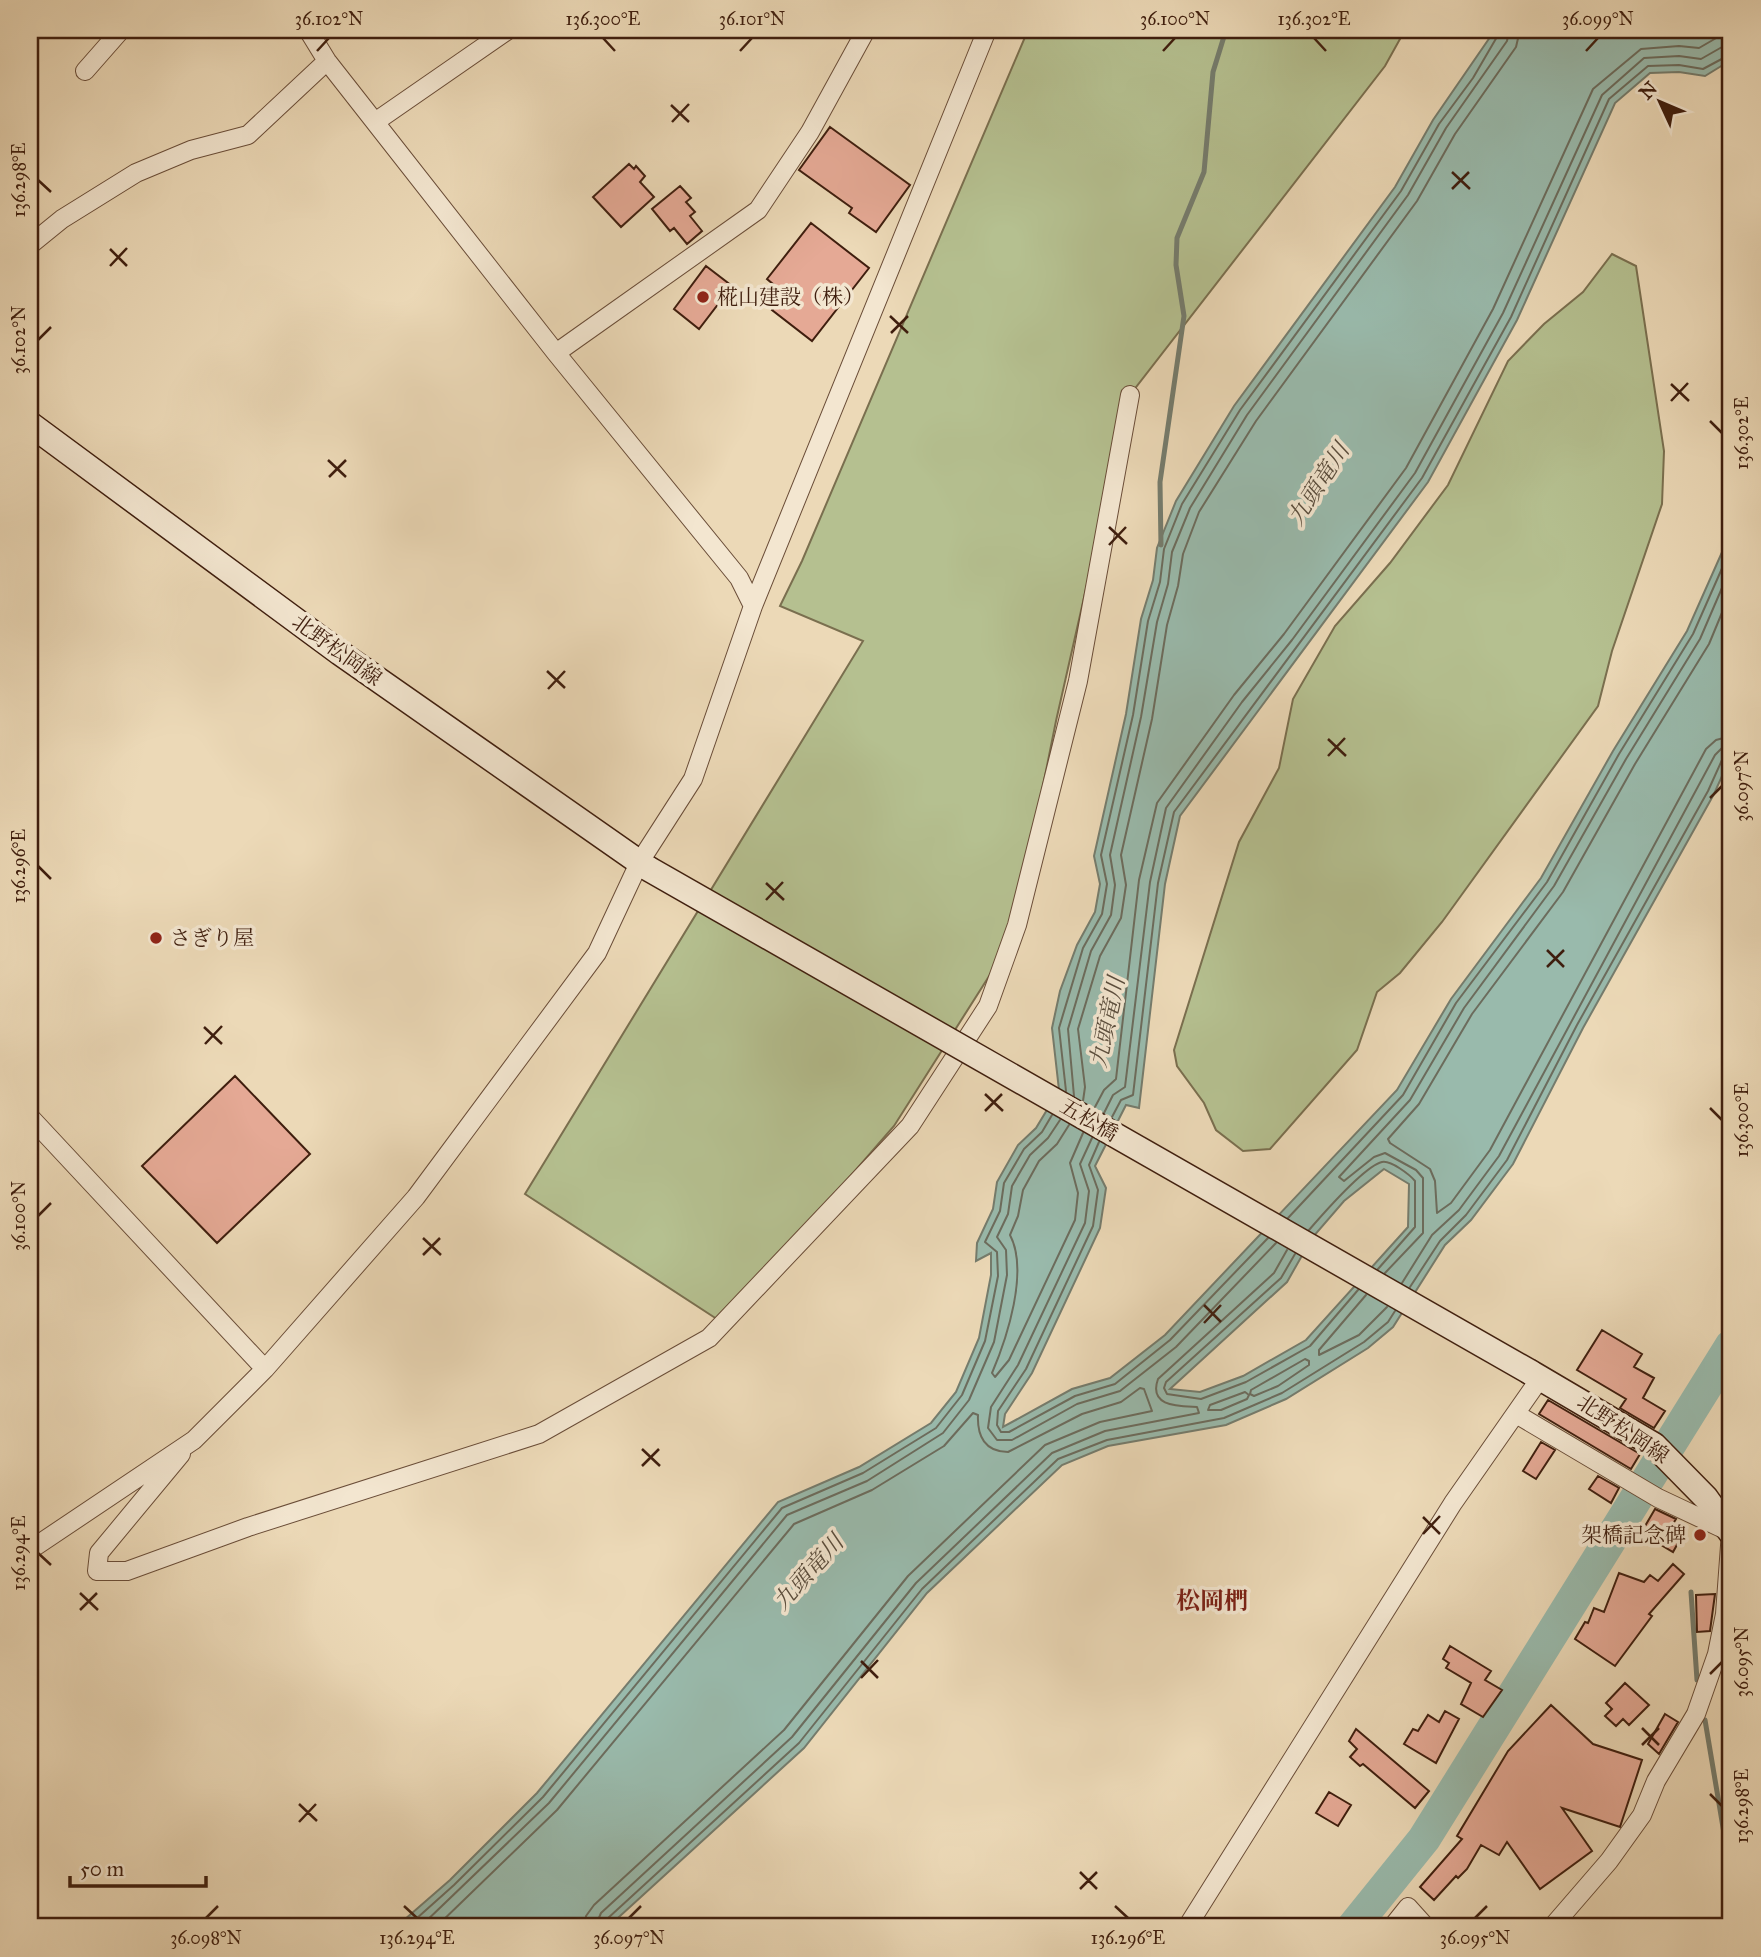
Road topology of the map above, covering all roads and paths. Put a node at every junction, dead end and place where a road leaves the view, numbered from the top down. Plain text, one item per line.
1 (121, 30) edge
2 (308, 30) edge
3 (508, 30) edge
4 (866, 30) edge
5 (987, 30) edge
6 (327, 61) junction
7 (85, 71) dead end
8 (375, 122) junction
9 (30, 245) edge
10 (556, 353) junction
11 (1130, 395) dead end
12 (30, 425) edge
13 (752, 606) junction
14 (644, 866) junction
15 (30, 1117) edge
16 (265, 1369) junction
17 (1536, 1375) junction
18 (1516, 1414) junction
19 (194, 1440) junction
20 (1731, 1532) edge
21 (30, 1550) edge
22 (1187, 1927) edge
23 (1392, 1927) edge
24 (1426, 1927) edge
25 (1552, 1927) edge

1 - 7 street
2 - 6 street
3 - 8 street
4 - 10 street
5 - 13 street
6 - 8 street
6 - 9 street
8 - 10 street
10 - 13 street
11 - 19 street
12 - 14 main road, 北野松岡線
13 - 14 street
14 - 16 street
14 - 17 main road, 五松橋, bridge
15 - 16 street
16 - 19 street
17 - 18 street
17 - 20 main road, 北野松岡線
18 - 20 street
18 - 22 street
19 - 21 street
20 - 25 street
23 - 24 street

